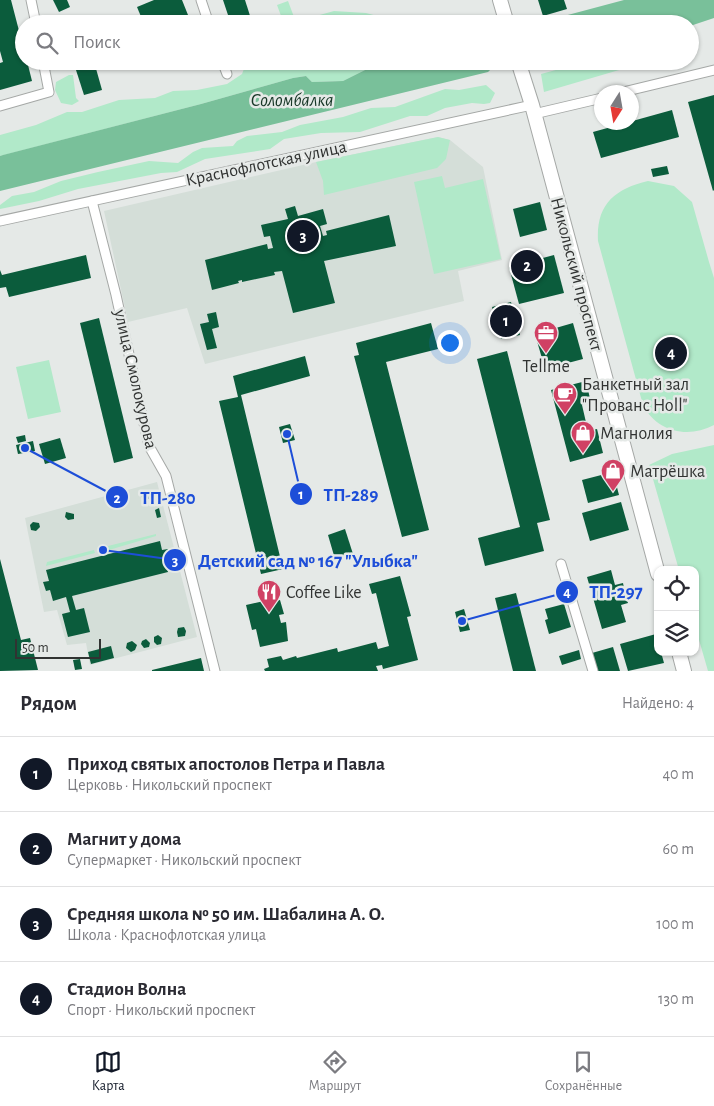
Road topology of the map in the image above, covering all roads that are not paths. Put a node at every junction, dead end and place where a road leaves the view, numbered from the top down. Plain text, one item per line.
1 (31, 0) edge
2 (201, 0) edge
3 (500, 0) edge
4 (34, 15) edge
5 (206, 15) edge
6 (504, 15) edge
7 (45, 70) edge
8 (225, 70) edge
9 (521, 70) edge
10 (714, 70) edge
11 (227, 74) dead end
12 (639, 88) edge
13 (594, 99) edge
14 (0, 106) edge
15 (533, 110) junction
16 (92, 201) junction
17 (0, 221) edge
18 (561, 564) dead end
19 (656, 566) edge
20 (680, 656) edge
21 (215, 671) edge
22 (592, 671) edge
23 (684, 671) edge

1 - 4 street
2 - 5 street
3 - 6 main road
7 - 14 street
8 - 11 street
9 - 15 main road, Никольский проспект
10 - 12 street
13 - 15 street, Краснофлотская улица
15 - 16 street, Краснофлотская улица
15 - 19 main road, Никольский проспект
16 - 17 street, Краснофлотская улица
16 - 21 street, улица Смолокурова
18 - 22 street
20 - 23 main road

